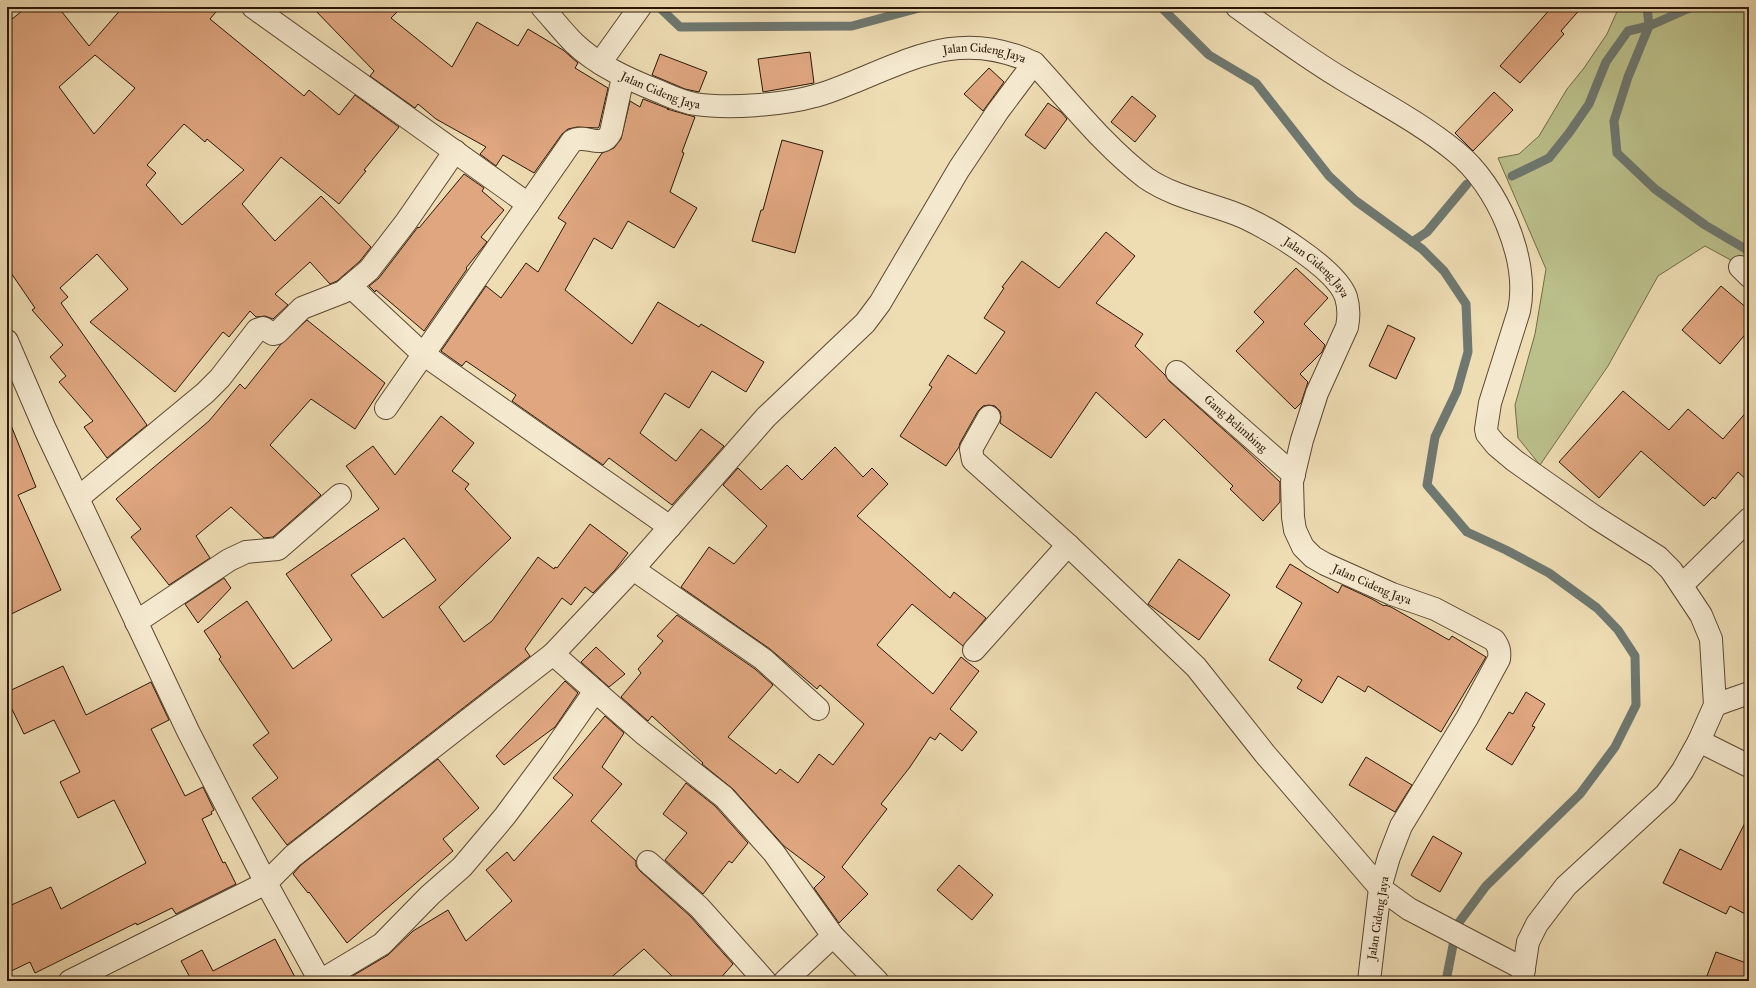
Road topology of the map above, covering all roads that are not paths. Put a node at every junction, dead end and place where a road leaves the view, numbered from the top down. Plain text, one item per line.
1 (253, 7) edge
2 (542, 7) edge
3 (1237, 7) edge
4 (634, 15) edge
5 (600, 63) junction
6 (1034, 63) junction
7 (624, 78) junction
8 (455, 151) junction
9 (528, 204) junction
10 (350, 286) junction
11 (7, 342) edge
12 (423, 354) junction
13 (1177, 372) dead end
14 (386, 408) dead end
15 (989, 417) dead end
16 (1294, 475) junction
17 (340, 495) dead end
18 (78, 498) junction
19 (1749, 520) edge
20 (670, 527) junction
21 (1068, 545) junction
22 (633, 569) junction
23 (1682, 585) junction
24 (136, 622) junction
25 (974, 650) dead end
26 (553, 654) junction
27 (595, 691) junction
28 (1749, 693) edge
29 (1715, 705) junction
30 (818, 709) dead end
31 (1700, 741) junction
32 (1749, 766) edge
33 (648, 862) dead end
34 (266, 883) junction
35 (1380, 888) junction
36 (833, 936) junction
37 (1520, 971) edge
38 (70, 981) edge
39 (320, 981) edge
40 (765, 981) edge
41 (785, 981) edge
42 (877, 981) edge
43 (1369, 981) edge

1 - 8 street
2 - 5 street, Jalan Cideng Jaya
3 - 23 street
4 - 5 street
5 - 7 street, Jalan Cideng Jaya
6 - 7 street, Jalan Cideng Jaya
6 - 16 street, Jalan Cideng Jaya
6 - 20 street
7 - 9 street
8 - 9 street
8 - 10 street
9 - 12 street
10 - 12 street
10 - 18 street
11 - 18 street
12 - 14 street
12 - 20 street
13 - 16 street, Gang Belimbing
15 - 21 street
16 - 35 street, Jalan Cideng Jaya
17 - 24 street
18 - 24 street
19 - 23 street
20 - 22 street
21 - 25 street
21 - 35 street
22 - 26 street
22 - 30 street
23 - 29 street
24 - 34 street
26 - 27 street
26 - 34 street
27 - 36 street
27 - 39 street
28 - 29 street
29 - 31 street
31 - 32 street
31 - 37 street
33 - 40 street
34 - 38 street
34 - 39 street
35 - 37 street
35 - 43 street, Jalan Cideng Jaya
36 - 41 street
36 - 42 street

